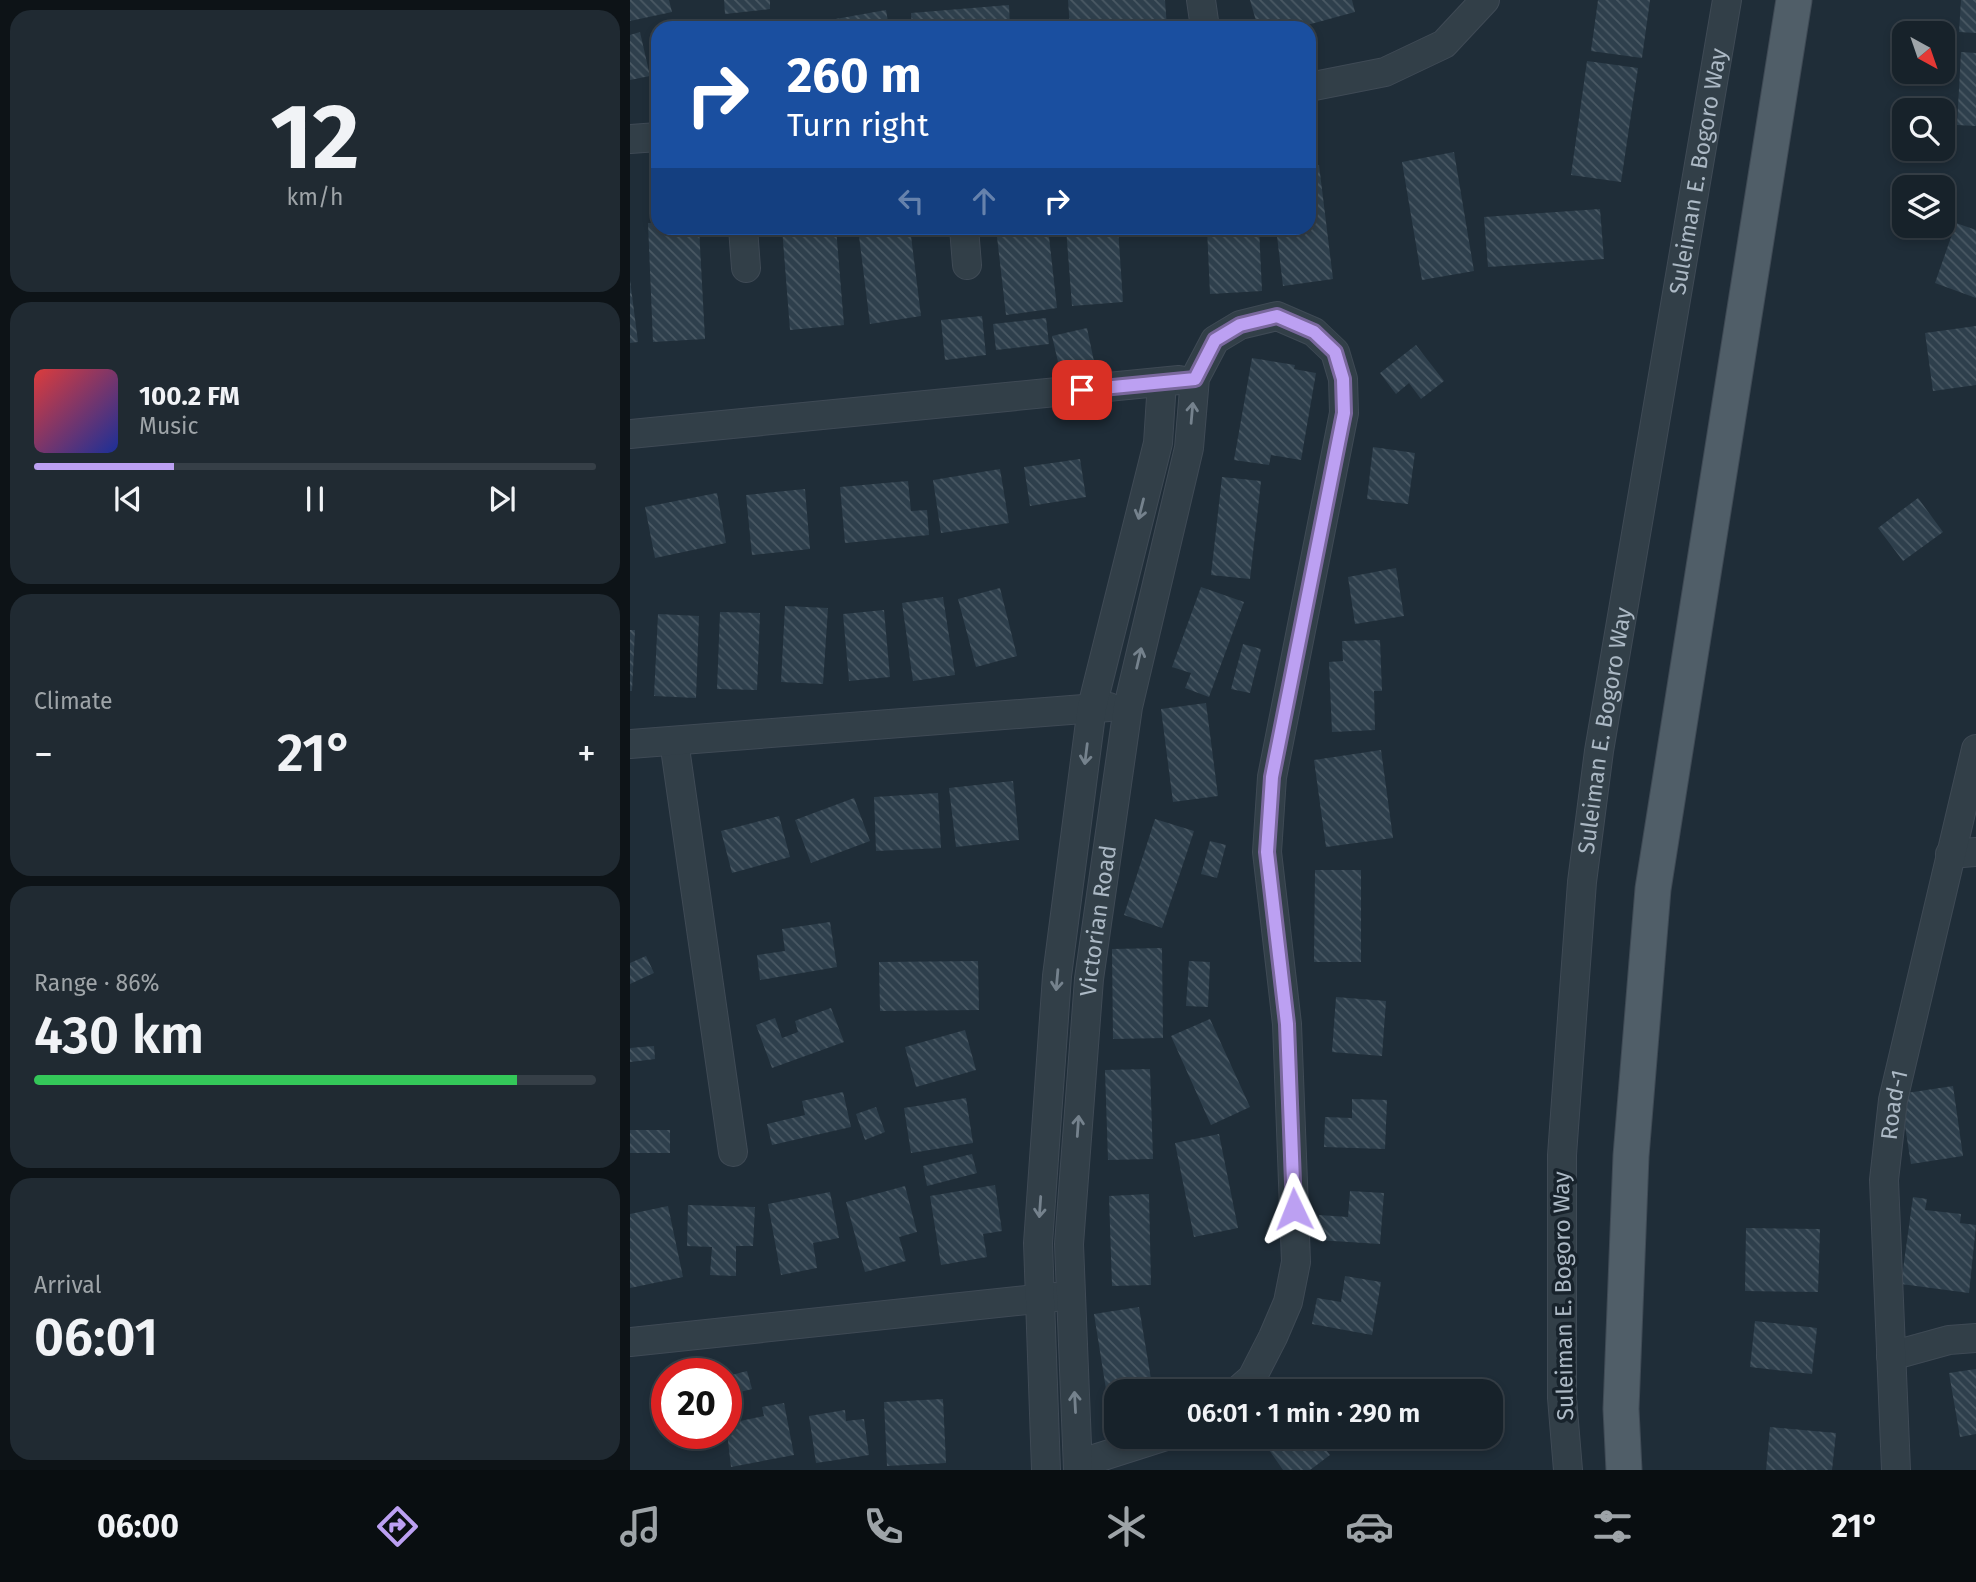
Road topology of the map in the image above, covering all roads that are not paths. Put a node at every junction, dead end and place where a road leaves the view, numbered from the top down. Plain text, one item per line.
1 (1202, 0) edge
2 (1485, 0) edge
3 (1727, 0) edge
4 (1794, 0) edge
5 (1204, 21) edge
6 (1316, 87) edge
7 (651, 138) edge
8 (630, 139) edge
9 (744, 235) edge
10 (965, 235) edge
11 (967, 265) dead end
12 (746, 268) dead end
13 (1195, 379) junction
14 (1162, 382) junction
15 (630, 434) edge
16 (1092, 707) junction
17 (1128, 707) junction
18 (674, 741) junction
19 (630, 744) edge
20 (1976, 749) edge
21 (1963, 853) edge
22 (733, 1152) dead end
23 (1070, 1294) junction
24 (1039, 1300) junction
25 (1976, 1338) edge
26 (630, 1342) edge
27 (1891, 1356) junction
28 (1251, 1379) edge
29 (1129, 1449) edge
30 (1078, 1467) edge
31 (1046, 1470) edge
32 (1567, 1470) edge
33 (1624, 1470) edge
34 (1896, 1470) edge

1 - 5 street
2 - 6 street
3 - 32 street, Suleiman E. Bogoro Way
4 - 33 main road
7 - 8 street
9 - 12 street
10 - 11 street
13 - 14 street
17 -> 13 street, Victorian Road
13 - 28 street
14 - 15 street
14 -> 16 street, Victorian Road
16 - 17 street
16 - 18 street
16 -> 24 street, Victorian Road
23 -> 17 street, Victorian Road
18 - 19 street
18 - 22 street
20 - 21 street, Road-1
21 - 27 street, Road-1
23 - 24 street
30 -> 23 street, Victorian Road
24 - 26 street
24 - 31 street, Victorian Road
25 - 27 street
27 - 34 street, Road-1
29 - 30 street

